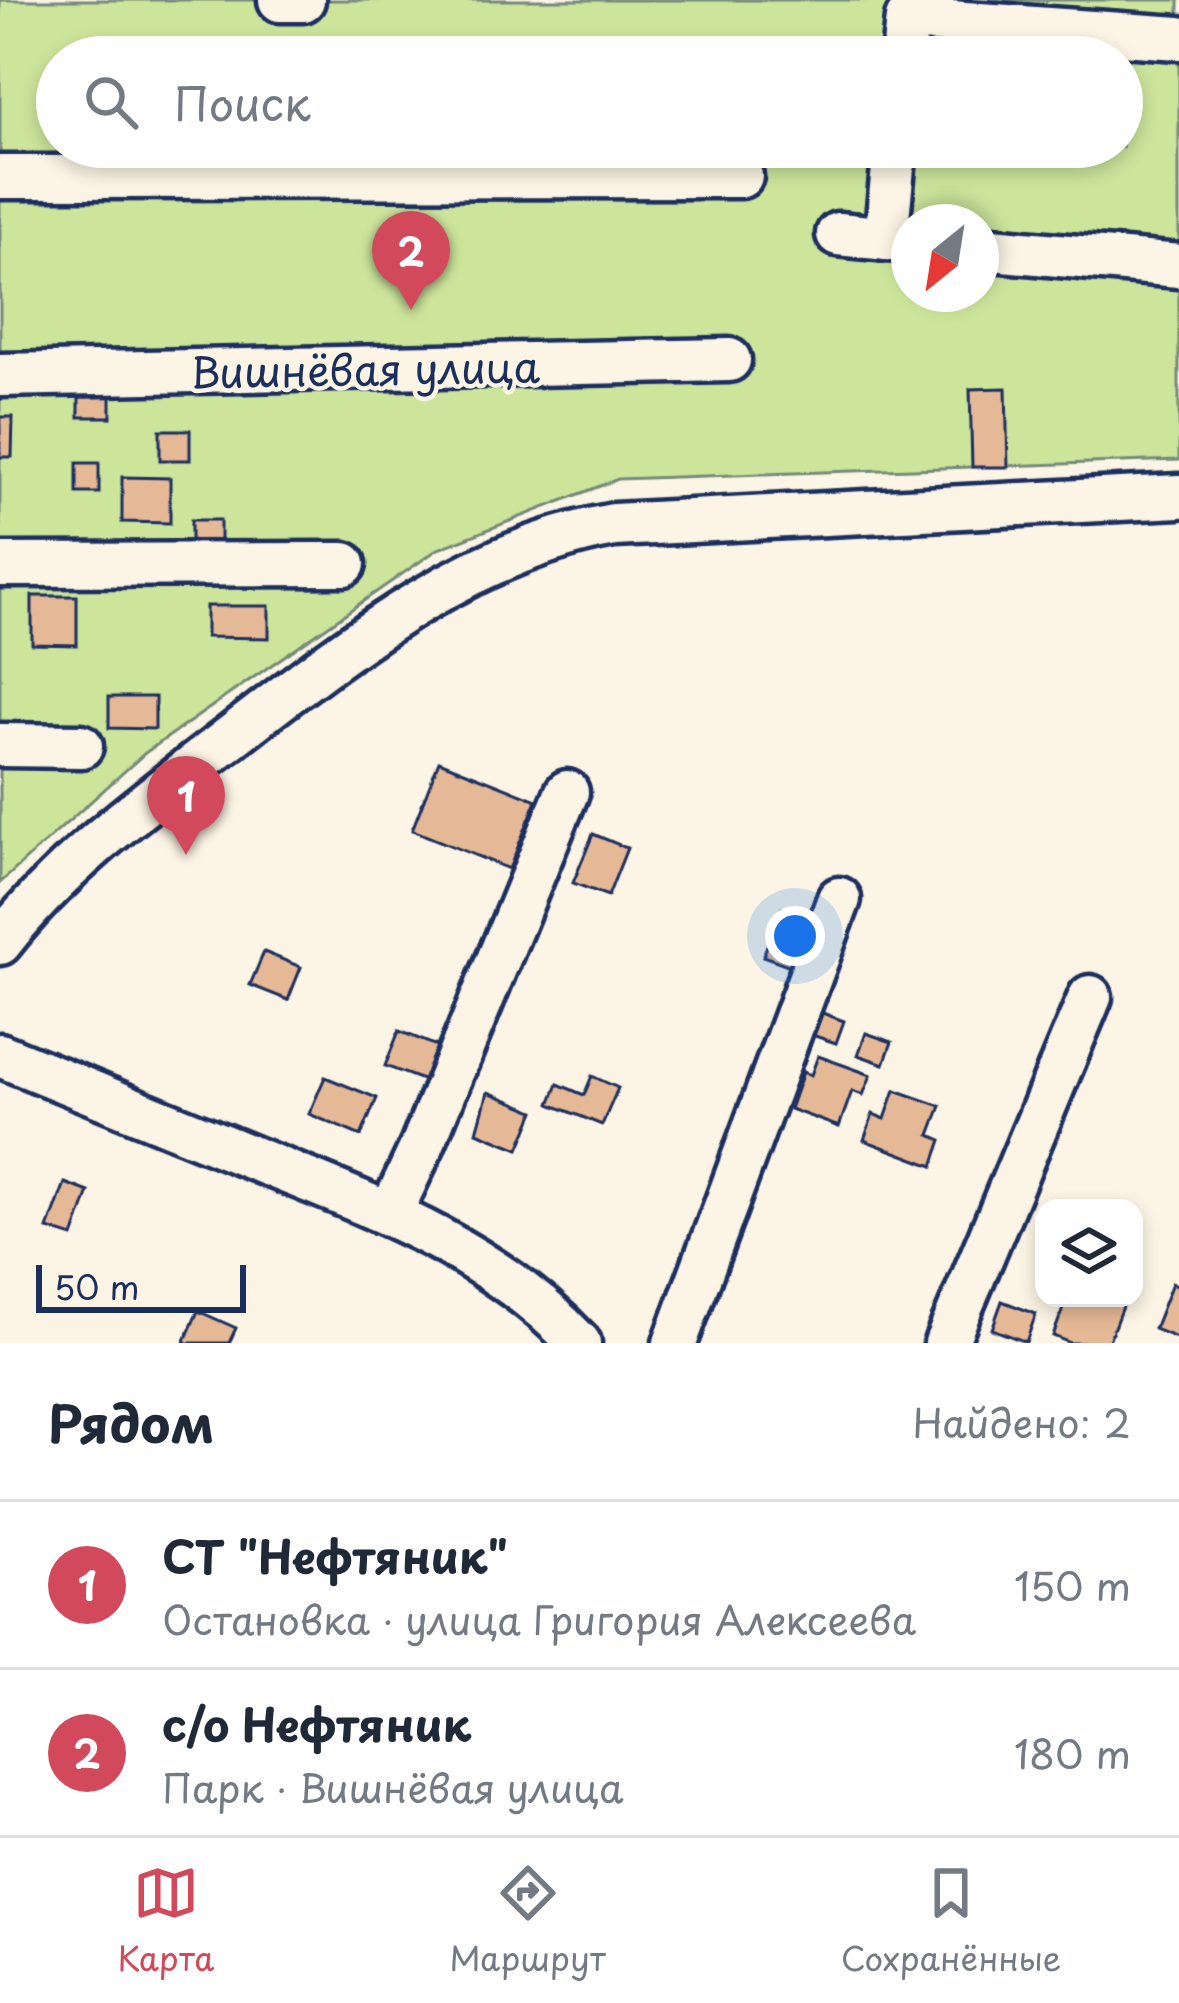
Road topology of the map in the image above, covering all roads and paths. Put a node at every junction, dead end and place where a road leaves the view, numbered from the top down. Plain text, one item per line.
1 (280, 0) edge
2 (303, 0) edge
3 (905, 36) edge
4 (1179, 38) edge
5 (895, 168) edge
6 (740, 176) dead end
7 (0, 177) edge
8 (896, 204) edge
9 (838, 234) dead end
10 (891, 239) edge
11 (999, 250) edge
12 (1179, 266) edge
13 (729, 360) dead end
14 (0, 375) edge
15 (1179, 496) edge
16 (344, 564) dead end
17 (0, 565) edge
18 (0, 745) edge
19 (81, 746) dead end
20 (567, 792) dead end
21 (839, 899) dead end
22 (0, 943) edge
23 (1090, 997) dead end
24 (0, 1055) edge
25 (390, 1214) junction
26 (579, 1343) edge
27 (675, 1343) edge
28 (946, 1343) edge

1 - 2 street
3 - 4 street
5 - 8 street
6 - 7 street
9 - 10 street
11 - 12 street
13 - 14 street, Вишнёвая улица
15 - 22 street
16 - 17 street
18 - 19 street
20 - 25 street
21 - 27 street
23 - 28 street
24 - 25 street
25 - 26 street

